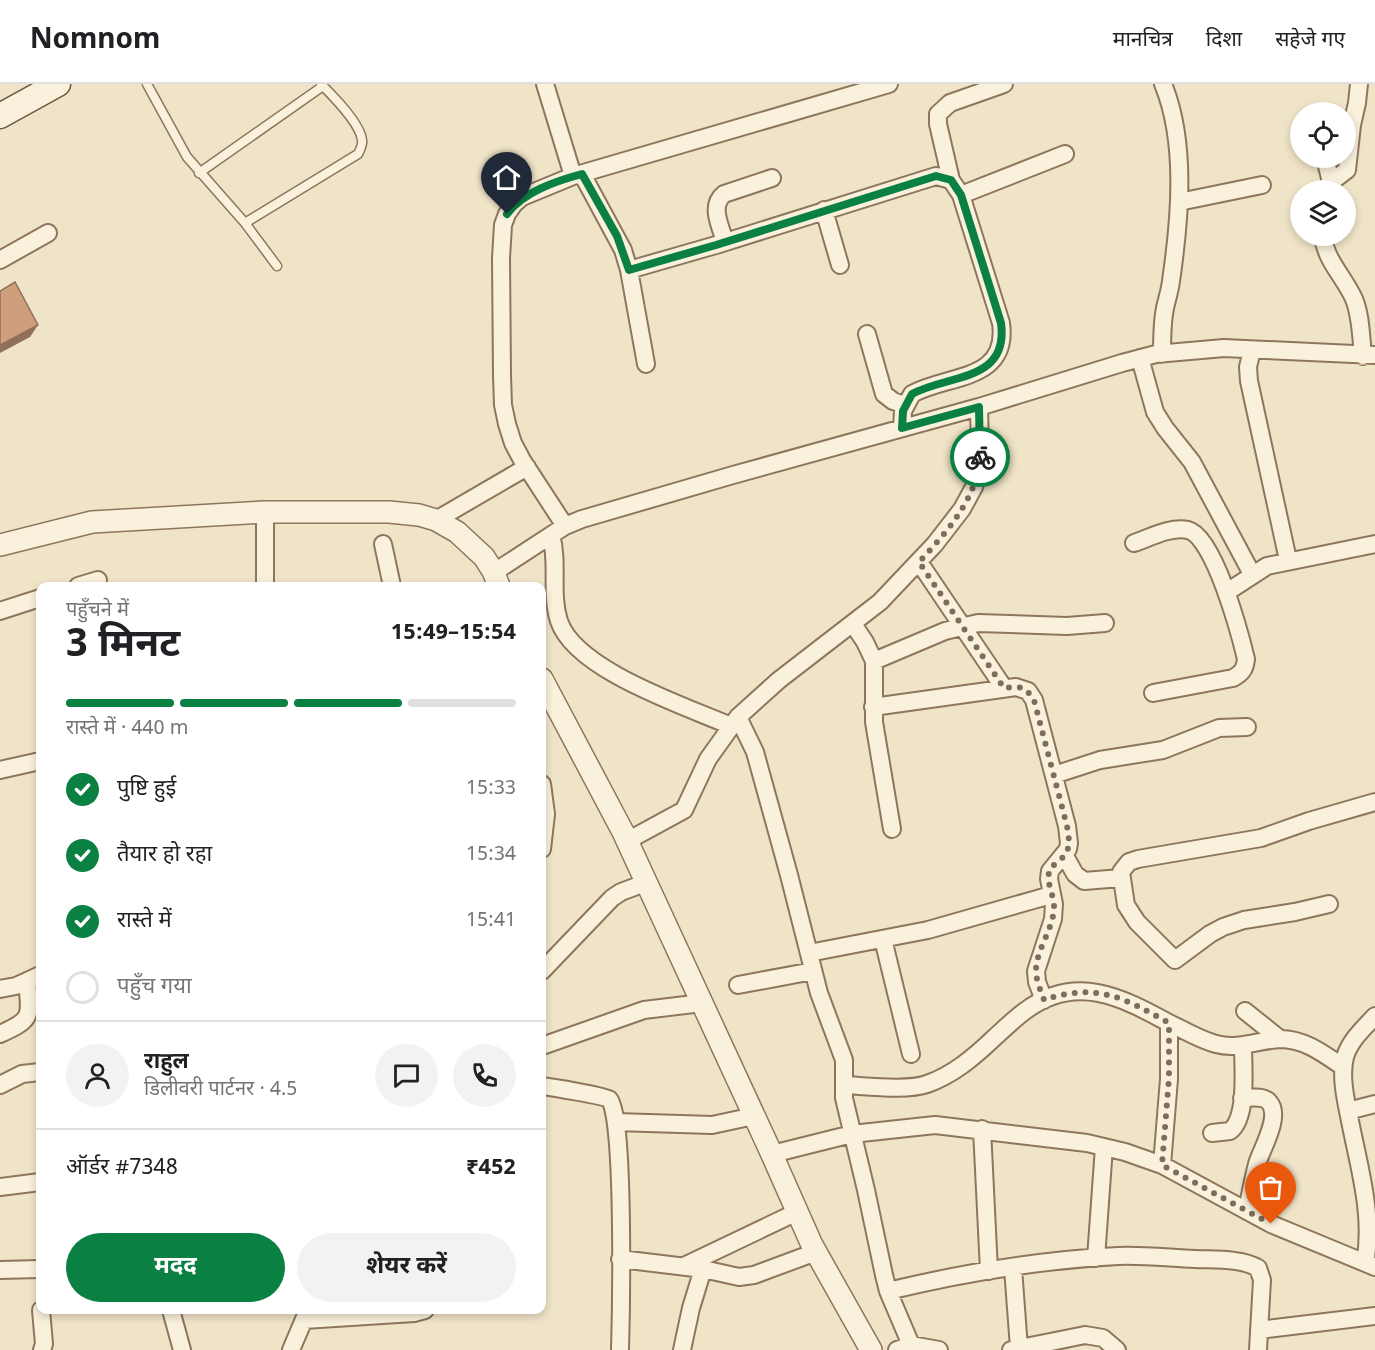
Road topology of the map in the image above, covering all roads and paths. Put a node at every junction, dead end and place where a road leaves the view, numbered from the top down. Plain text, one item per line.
1 (58, 84) edge
2 (148, 84) edge
3 (545, 84) edge
4 (889, 84) edge
5 (1004, 84) edge
6 (1162, 84) edge
7 (1359, 84) edge
8 (322, 85) edge
9 (0, 116) edge
10 (1065, 153) dead end
11 (200, 172) junction
12 (577, 175) junction
13 (772, 178) dead end
14 (951, 180) junction
15 (1337, 180) edge
16 (1262, 185) dead end
17 (961, 195) junction
18 (1179, 202) junction
19 (824, 210) junction
20 (245, 223) junction
21 (48, 233) dead end
22 (725, 242) junction
23 (1325, 246) edge
24 (0, 260) edge
25 (840, 265) dead end
26 (277, 266) dead end
27 (629, 270) junction
28 (867, 334) dead end
29 (1252, 350) junction
30 (1162, 354) junction
31 (1369, 356) edge
32 (1140, 358) junction
33 (646, 364) dead end
34 (905, 405) junction
35 (979, 407) junction
36 (902, 428) junction
37 (527, 467) junction
38 (266, 512) junction
39 (436, 520) junction
40 (558, 530) junction
41 (1134, 543) dead end
42 (383, 544) dead end
43 (1375, 544) edge
44 (0, 545) edge
45 (1288, 560) junction
46 (919, 562) junction
47 (1252, 574) junction
48 (98, 580) dead end
49 (496, 580) edge
50 (91, 582) edge
51 (265, 582) edge
52 (391, 582) edge
53 (1227, 592) junction
54 (36, 599) edge
55 (0, 611) edge
56 (1105, 622) dead end
57 (853, 624) junction
58 (963, 627) junction
59 (874, 661) junction
60 (546, 687) edge
61 (1004, 688) junction
62 (1153, 693) dead end
63 (873, 706) junction
64 (734, 721) junction
65 (1247, 727) dead end
66 (36, 762) edge
67 (0, 770) edge
68 (1054, 775) junction
69 (1375, 802) edge
70 (892, 829) dead end
71 (627, 841) junction
72 (1065, 856) junction
73 (1121, 878) junction
74 (645, 883) junction
75 (1052, 895) junction
76 (1329, 904) dead end
77 (883, 939) junction
78 (809, 953) junction
79 (546, 967) edge
80 (813, 970) junction
81 (34, 978) edge
82 (738, 985) dead end
83 (0, 989) edge
84 (1044, 1000) junction
85 (702, 1004) junction
86 (1245, 1011) dead end
87 (1375, 1016) edge
88 (34, 1019) edge
89 (1169, 1023) junction
90 (0, 1034) edge
91 (1280, 1039) junction
92 (546, 1045) edge
93 (1243, 1046) junction
94 (910, 1054) dead end
95 (1343, 1067) junction
96 (36, 1072) edge
97 (0, 1085) edge
98 (844, 1085) junction
99 (546, 1087) edge
100 (1242, 1098) junction
101 (1375, 1104) edge
102 (1348, 1111) junction
103 (754, 1116) junction
104 (616, 1122) junction
105 (982, 1129) junction
106 (1212, 1133) dead end
107 (852, 1134) junction
108 (1104, 1147) junction
109 (772, 1154) junction
110 (1162, 1165) junction
111 (36, 1182) edge
112 (0, 1187) edge
113 (1247, 1211) junction
114 (797, 1212) junction
115 (816, 1252) junction
116 (1096, 1258) junction
117 (620, 1259) junction
118 (1370, 1265) edge
119 (684, 1266) junction
120 (1013, 1268) junction
121 (36, 1269) edge
122 (703, 1269) junction
123 (0, 1270) edge
124 (989, 1271) junction
125 (888, 1291) junction
126 (41, 1314) edge
127 (172, 1314) edge
128 (360, 1314) edge
129 (306, 1315) edge
130 (1375, 1316) edge
131 (1259, 1330) junction
132 (904, 1348) edge
133 (1015, 1349) edge
134 (42, 1350) edge
135 (182, 1350) edge
136 (291, 1350) edge
137 (620, 1350) edge
138 (682, 1350) edge
139 (871, 1350) edge
140 (939, 1350) edge
141 (1117, 1350) edge
142 (1258, 1350) edge

1 - 9 main road
2 - 11 lane
3 - 12 street
4 - 12 street
5 - 14 street
6 - 18 street
7 - 15 street
8 - 11 lane
8 - 20 lane
10 - 17 street
11 - 20 lane
12 - 27 street
12 - 37 street
13 - 22 street
14 - 17 street
14 - 19 street
16 - 18 street
17 - 34 street
18 - 30 street
19 - 22 street
19 - 25 street
20 - 26 lane
21 - 24 street
22 - 27 street
23 - 31 street
27 - 33 street
28 - 34 street
29 - 30 street
29 - 31 street
29 - 45 street
30 - 32 street
32 - 35 street
32 - 47 street
34 - 36 street
35 - 36 street
35 - 46 street
36 - 40 street
37 - 39 street
37 - 40 street
38 - 39 street
38 - 44 street
38 - 51 street
39 - 49 street
40 - 49 street
40 - 64 street
41 - 53 street
42 - 52 street
43 - 45 street
45 - 47 street
46 - 57 street
46 - 58 street
47 - 53 street
48 - 50 street
53 - 62 street
54 - 55 street
56 - 58 street
57 - 59 street
57 - 64 street
58 - 59 street
58 - 61 street
59 - 63 street
60 - 71 street
61 - 63 street
61 - 68 street
63 - 70 street
64 - 71 street
64 - 78 street
65 - 68 street
66 - 67 street
68 - 72 street
69 - 73 street
71 - 74 street
72 - 73 street
72 - 75 street
73 - 76 street
74 - 79 street
74 - 85 street
75 - 77 street
75 - 84 street
77 - 78 street
77 - 94 street
78 - 80 street
80 - 82 street
80 - 98 street
81 - 83 street
81 - 88 street
84 - 89 street
84 - 98 street
85 - 92 street
85 - 103 street
86 - 91 street
87 - 95 street
88 - 90 street
89 - 93 street
89 - 110 street
91 - 93 street
91 - 95 street
93 - 100 street
95 - 102 street
96 - 97 street
98 - 107 street
99 - 104 street
100 - 106 street
100 - 113 street
101 - 102 street
102 - 118 street
103 - 104 street
103 - 109 street
104 - 117 street
105 - 107 street
105 - 108 street
105 - 124 street
107 - 109 street
107 - 125 street
108 - 110 street
108 - 116 street
109 - 114 street
110 - 113 street
111 - 112 street
113 - 118 street
114 - 115 street
114 - 119 street
115 - 122 street
115 - 139 street
116 - 120 street
116 - 131 street
117 - 119 street
117 - 137 street
119 - 122 street
120 - 124 street
120 - 133 street
121 - 123 street
122 - 138 street
124 - 125 street
125 - 132 street
126 - 134 street
127 - 135 street
128 - 129 street
129 - 136 street
130 - 131 street
131 - 142 street
132 - 140 street
133 - 141 street

